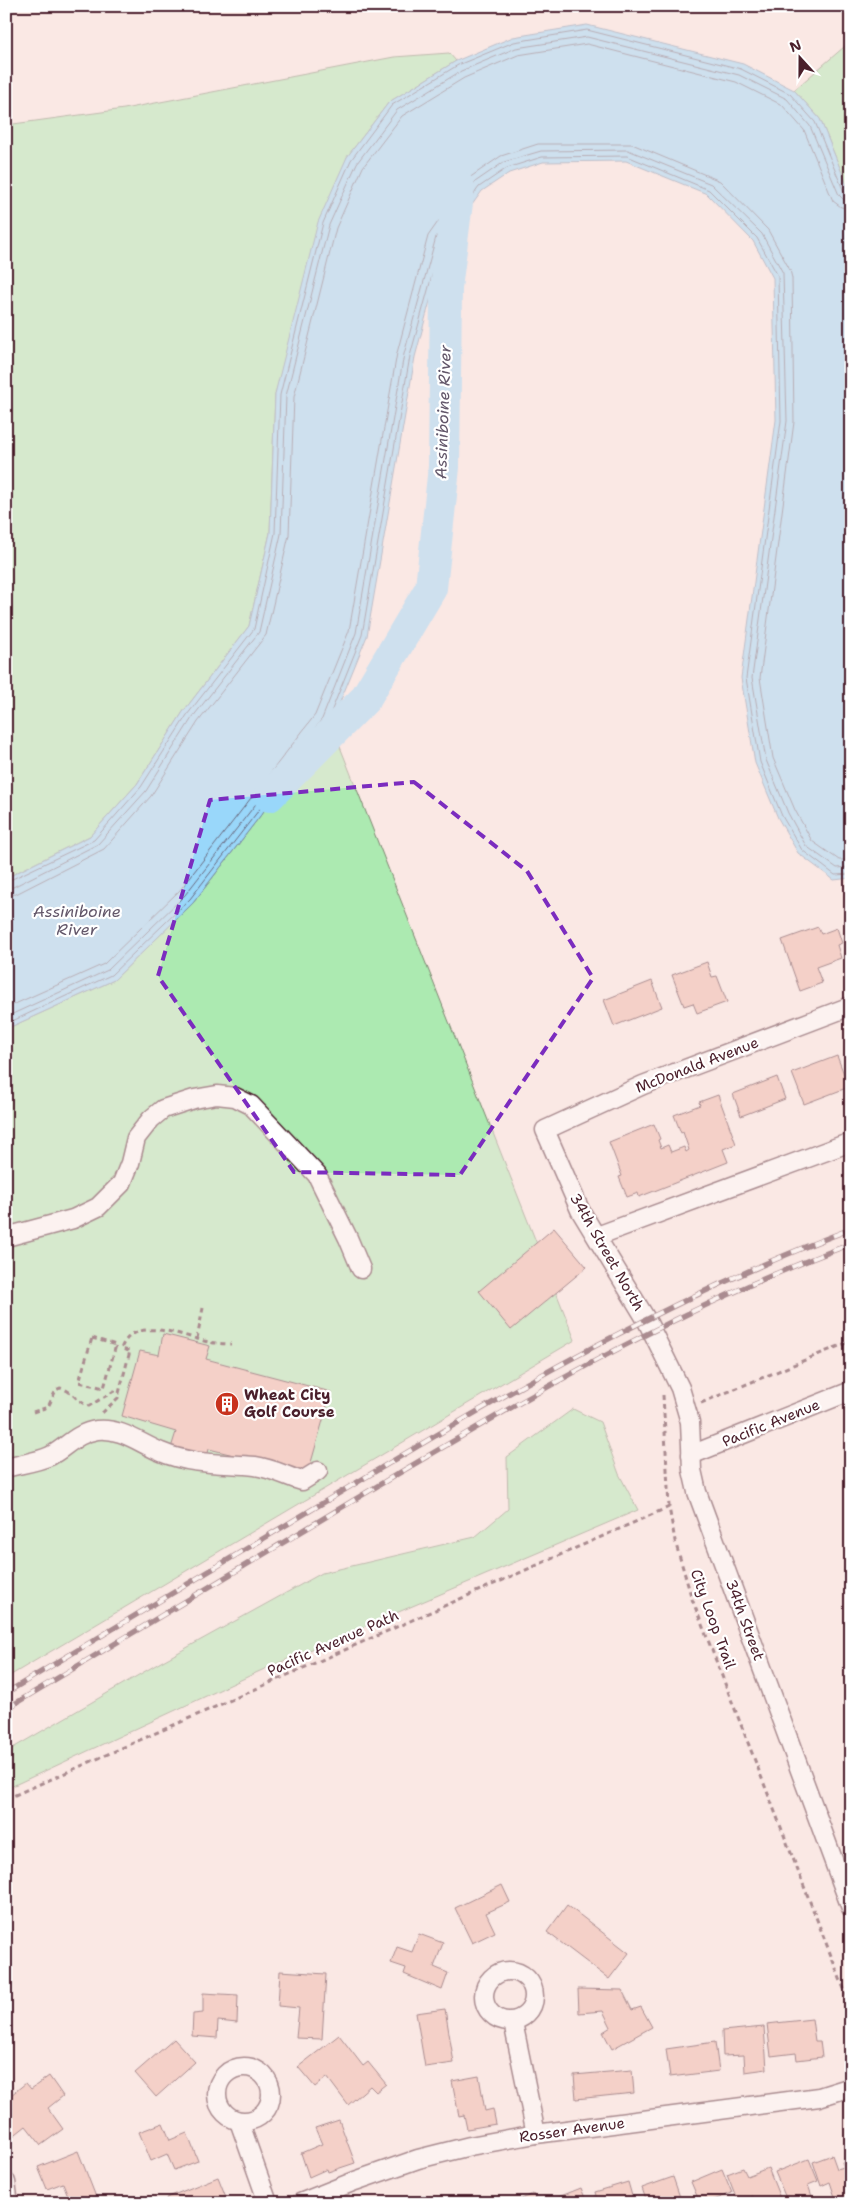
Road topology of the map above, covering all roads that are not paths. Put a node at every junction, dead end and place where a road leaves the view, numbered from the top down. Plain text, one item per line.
1 (851, 1006) edge
2 (545, 1130) joint
3 (851, 1142) edge
4 (6, 1236) edge
5 (597, 1236) junction
6 (361, 1269) dead end
7 (649, 1324) joint
8 (851, 1391) edge
9 (691, 1455) junction
10 (6, 1468) edge
11 (318, 1471) dead end
12 (846, 1876) edge
13 (851, 1908) edge
14 (513, 2022) dead end
15 (851, 2087) edge
16 (239, 2121) dead end
17 (536, 2134) junction
18 (6, 2182) edge
19 (6, 2203) edge
20 (268, 2203) edge
21 (300, 2203) edge

1 - 2 street, McDonald Avenue
2 - 5 street, 34th Street North
3 - 5 street
4 - 6 street
5 - 7 street, 34th Street North
7 - 9 street, 34th Street
8 - 9 street, Pacific Avenue
9 - 12 street, 34th Street
10 - 11 street
12 - 13 street, 34th Street
14 - 17 street
15 - 17 street, Rosser Avenue
16 - 20 street
17 - 21 street, Rosser Avenue
18 - 19 street

